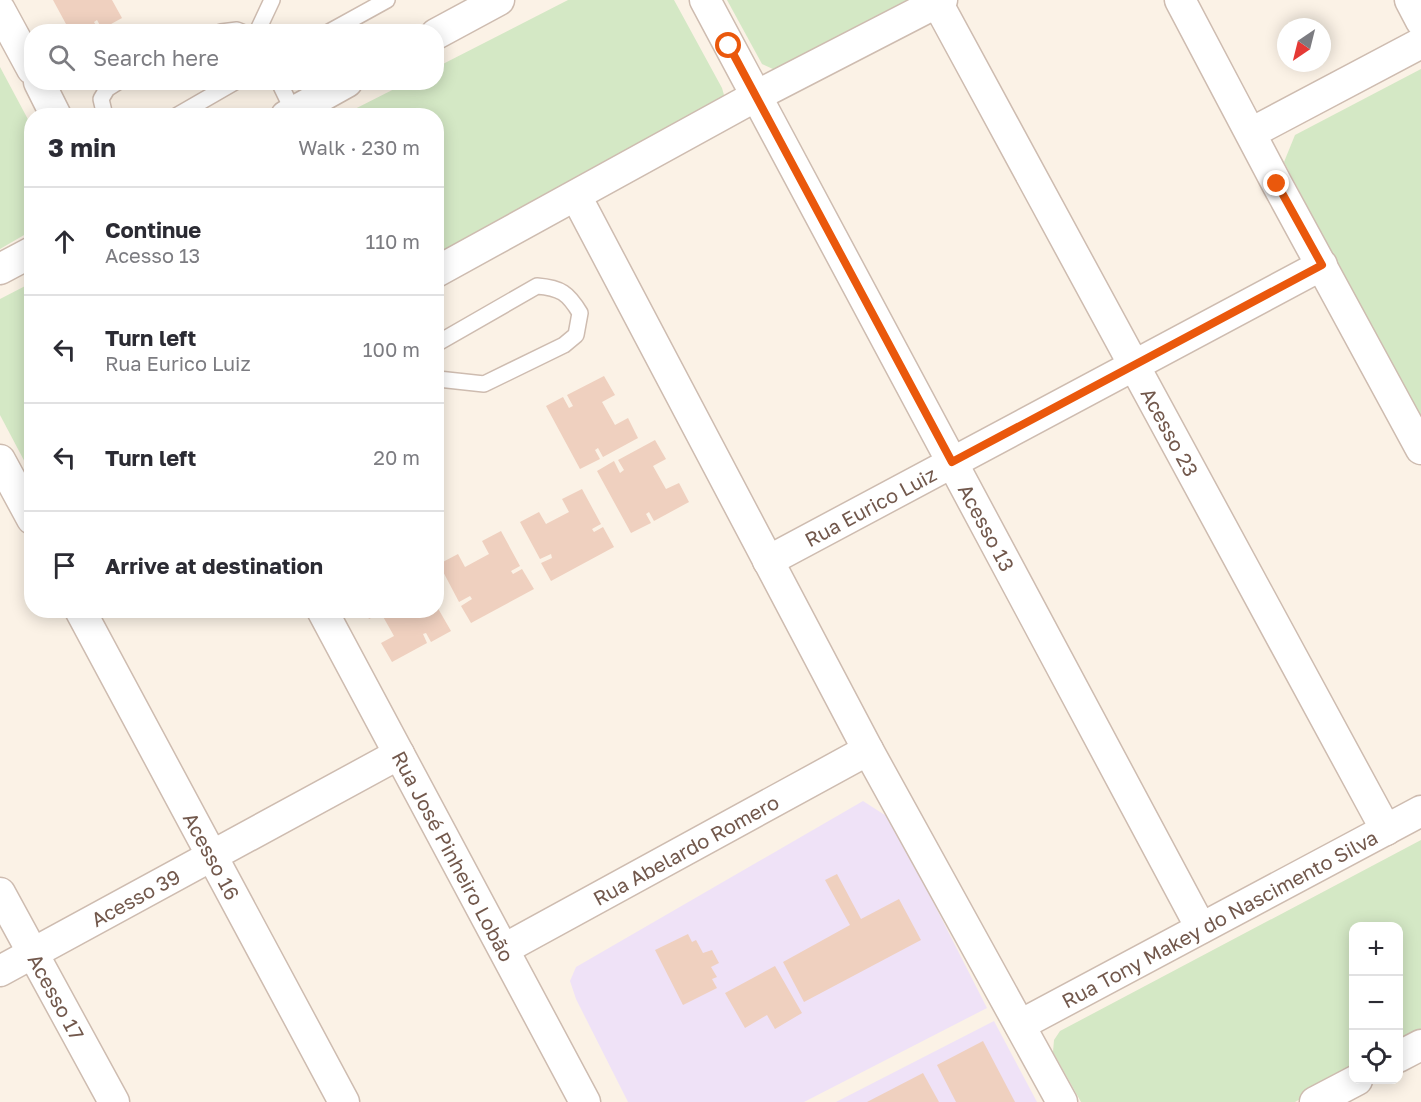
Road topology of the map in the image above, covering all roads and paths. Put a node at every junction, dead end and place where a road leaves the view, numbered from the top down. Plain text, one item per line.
1 (272, 0) edge
2 (387, 0) edge
3 (705, 0) edge
4 (1180, 0) edge
5 (1410, 0) edge
6 (940, 1) edge
7 (482, 4) edge
8 (0, 10) edge
9 (1421, 21) edge
10 (261, 24) edge
11 (344, 24) edge
12 (444, 29) edge
13 (1421, 43) edge
14 (24, 54) edge
15 (43, 90) edge
16 (106, 90) edge
17 (221, 90) edge
18 (282, 90) edge
19 (333, 90) edge
20 (756, 96) junction
21 (52, 108) edge
22 (103, 108) edge
23 (190, 108) edge
24 (289, 108) edge
25 (302, 108) edge
26 (1251, 133) junction
27 (576, 196) junction
28 (24, 256) edge
29 (1322, 265) junction
30 (444, 268) edge
31 (0, 269) edge
32 (444, 339) edge
33 (1134, 365) junction
34 (444, 381) edge
35 (1421, 449) edge
36 (0, 460) edge
37 (952, 462) junction
38 (20, 502) edge
39 (768, 561) junction
40 (84, 618) edge
41 (326, 618) edge
42 (868, 750) junction
43 (399, 754) junction
44 (1421, 811) edge
45 (1386, 830) junction
46 (211, 856) junction
47 (0, 893) edge
48 (1201, 928) junction
49 (504, 949) junction
50 (32, 954) junction
51 (0, 971) edge
52 (1020, 1025) junction
53 (1421, 1045) edge
54 (1403, 1054) edge
55 (1349, 1084) edge
56 (114, 1102) edge
57 (344, 1102) edge
58 (585, 1102) edge
59 (1062, 1102) edge
60 (1315, 1102) edge

1 - 10 lane
2 - 11 lane
3 - 20 street, Acesso 13
4 - 26 street
5 - 9 street
6 - 20 street
6 - 33 street, Acesso 23
7 - 12 street
8 - 14 street
13 - 26 street
15 - 21 street
16 - 22 lane
17 - 23 lane
18 - 24 lane
19 - 25 street
20 - 27 street
20 - 37 street, Acesso 13
26 - 29 street
27 - 30 street
27 - 39 street
28 - 31 street
29 - 33 street, Rua Eurico Luiz
29 - 35 street
32 - 34 lane
33 - 37 street, Rua Eurico Luiz
33 - 45 street, Acesso 23
36 - 38 street
37 - 39 street, Rua Eurico Luiz
37 - 48 street, Acesso 13
39 - 42 street
40 - 46 street, Acesso 16
41 - 43 street, Rua José Pinheiro Lobão
42 - 49 street, Rua Abelardo Romero
42 - 52 street
43 - 46 street, Acesso 39
43 - 49 street, Rua José Pinheiro Lobão
44 - 45 street, Rua Tony Makey do Nascimento Silva
45 - 48 street, Rua Tony Makey do Nascimento Silva
46 - 50 street, Acesso 39
46 - 57 street, Acesso 16
47 - 50 street, Acesso 17
48 - 52 street, Rua Tony Makey do Nascimento Silva
49 - 58 street, Rua José Pinheiro Lobão
50 - 51 street, Acesso 39
50 - 56 street, Acesso 17
52 - 59 street
53 - 54 street
55 - 60 street

